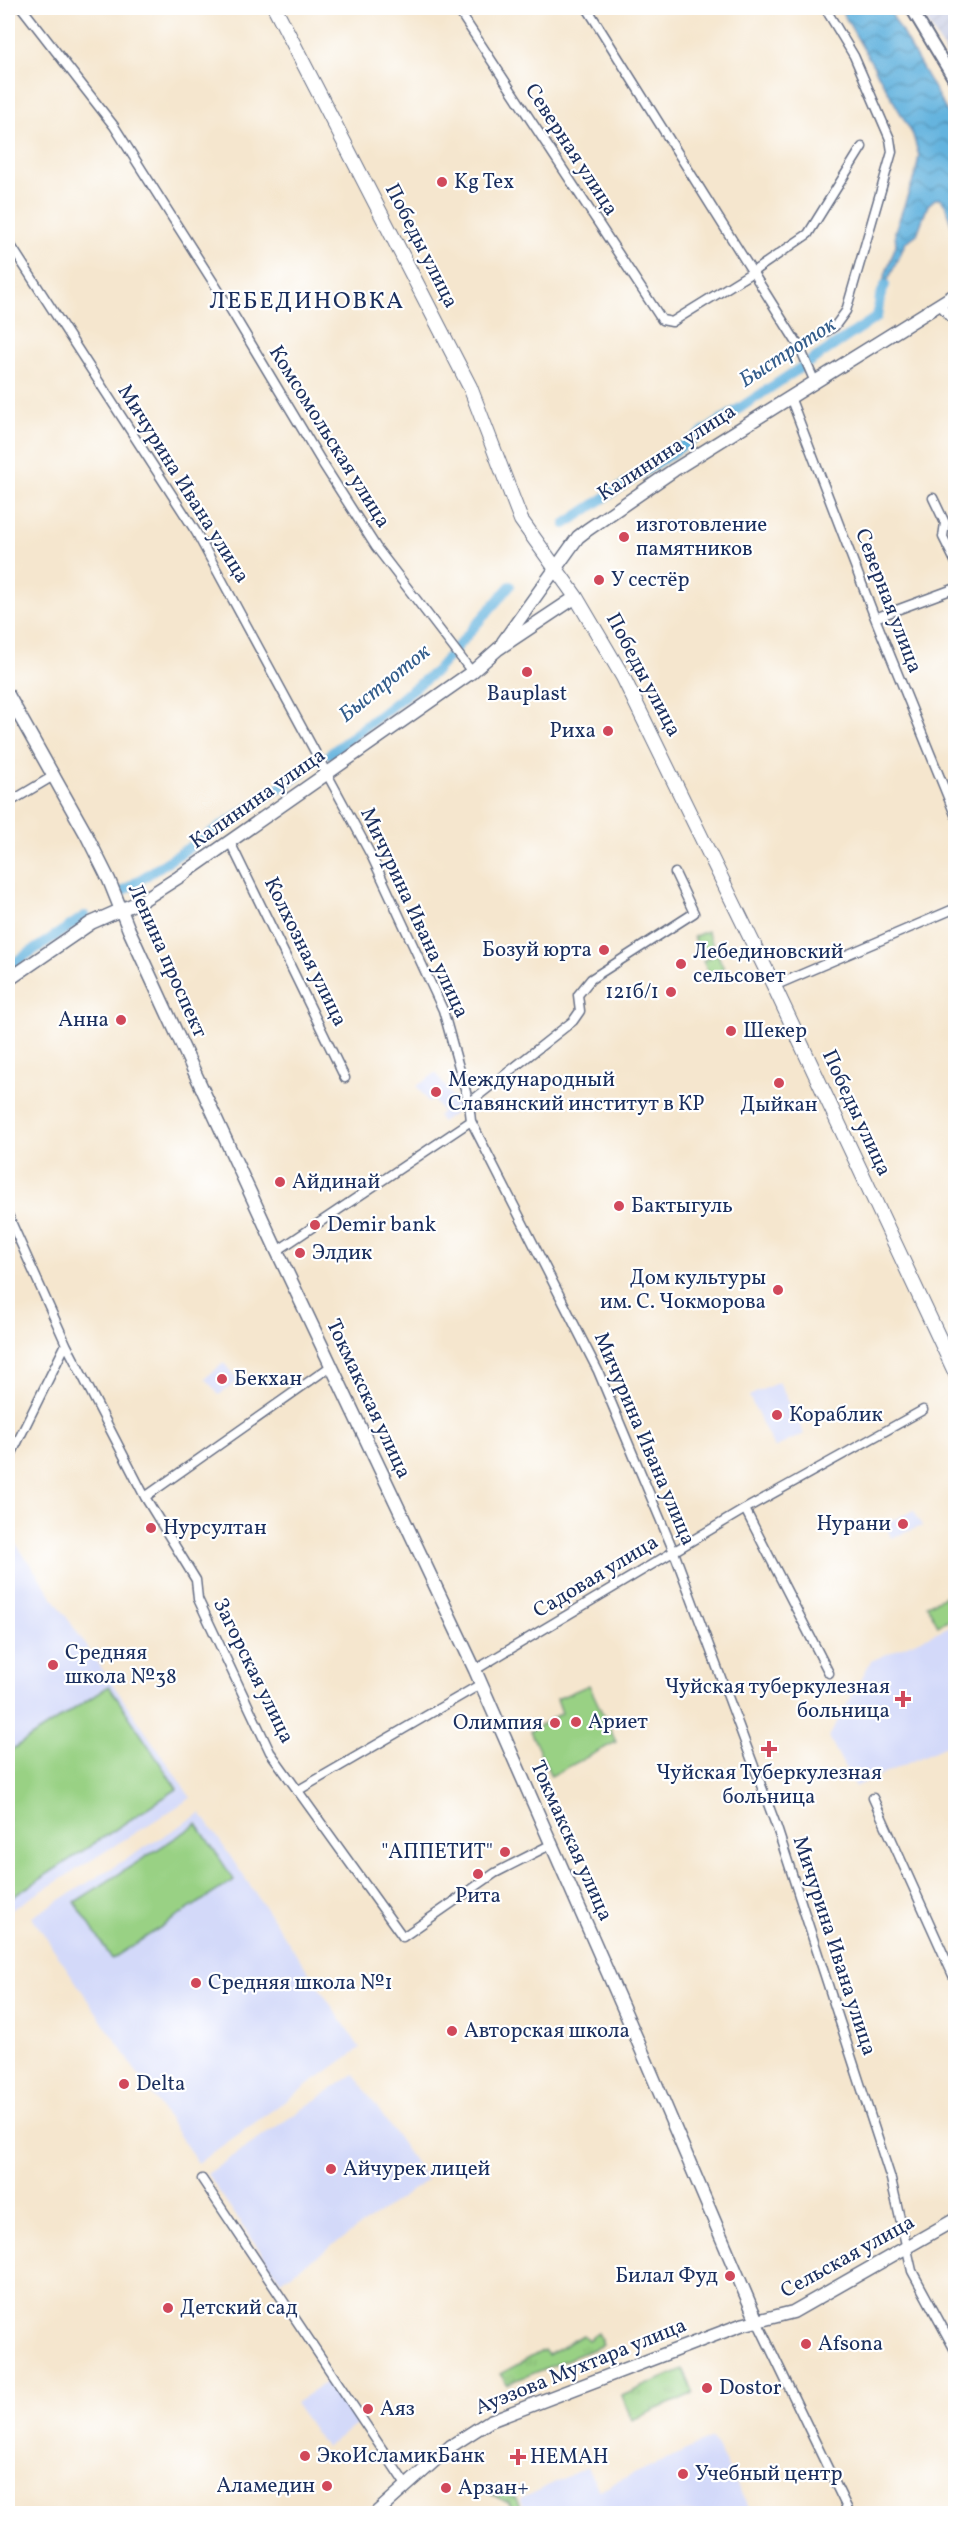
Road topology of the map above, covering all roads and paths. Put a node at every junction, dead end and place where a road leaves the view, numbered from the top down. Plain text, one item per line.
1 (22, 8) edge
2 (274, 8) edge
3 (457, 8) edge
4 (587, 8) edge
5 (825, 8) edge
6 (911, 8) edge
7 (956, 83) edge
8 (862, 147) dead end
9 (8, 241) edge
10 (751, 273) junction
11 (955, 294) edge
12 (939, 304) junction
13 (956, 323) edge
14 (801, 352) junction
15 (814, 380) junction
16 (790, 397) junction
17 (933, 498) dead end
18 (956, 563) edge
19 (556, 569) junction
20 (956, 588) edge
21 (576, 597) junction
22 (875, 618) junction
23 (498, 649) junction
24 (472, 672) junction
25 (8, 695) edge
26 (55, 775) junction
27 (327, 775) junction
28 (8, 803) edge
29 (956, 817) edge
30 (230, 842) junction
31 (675, 873) dead end
32 (956, 908) edge
33 (121, 911) junction
34 (8, 980) edge
35 (774, 986) junction
36 (345, 1078) dead end
37 (469, 1103) junction
38 (471, 1121) junction
39 (8, 1215) edge
40 (277, 1251) junction
41 (66, 1344) junction
42 (331, 1366) junction
43 (956, 1374) edge
44 (923, 1410) dead end
45 (8, 1461) edge
46 (145, 1497) junction
47 (745, 1509) junction
48 (674, 1552) junction
49 (475, 1670) junction
50 (829, 1672) dead end
51 (481, 1684) junction
52 (297, 1791) junction
53 (873, 1798) dead end
54 (552, 1844) junction
55 (956, 1982) edge
56 (202, 2180) dead end
57 (956, 2219) edge
58 (906, 2248) junction
59 (757, 2321) junction
60 (956, 2352) edge
61 (406, 2485) junction
62 (375, 2514) edge
63 (850, 2514) edge

1 - 24 street, Комсомольская улица
2 - 19 main road, Победы улица
3 - 10 street, Северная улица
4 - 10 street
5 - 14 street
6 - 7 street
8 - 10 street
9 - 27 street, Мичурина Ивана улица
10 - 14 street
11 - 12 main road, Калинина улица
12 - 13 street
12 - 15 main road, Калинина улица
14 - 15 street
15 - 16 main road, Калинина улица
16 - 19 main road, Калинина улица
16 - 22 street, Северная улица
17 - 18 street
19 - 21 main road, Победы улица
19 - 23 main road, Калинина улица
20 - 22 street
21 - 23 main road, Калинина улица
21 - 35 main road, Победы улица
22 - 29 street, Северная улица
23 - 24 main road, Калинина улица
24 - 27 main road, Калинина улица
25 - 26 main road, Ленина проспект
26 - 28 street
26 - 33 main road, Ленина проспект
27 - 30 main road, Калинина улица
27 - 37 street, Мичурина Ивана улица
30 - 33 main road, Калинина улица
30 - 36 street, Колхозная улица
31 - 37 street
32 - 35 street
33 - 34 main road, Калинина улица
33 - 40 main road, Ленина проспект
35 - 43 main road, Победы улица
37 - 38 street, Мичурина Ивана улица
38 - 40 street
38 - 48 street, Мичурина Ивана улица
39 - 41 street, Загорская улица
40 - 42 main road, Токмакская улица
41 - 45 street
41 - 46 street, Загорская улица
42 - 46 street
42 - 49 main road, Токмакская улица
44 - 47 street, Садовая улица
46 - 52 street, Загорская улица
47 - 48 street, Садовая улица
47 - 50 street
48 - 49 street, Садовая улица
48 - 58 street, Мичурина Ивана улица
49 - 51 main road, Токмакская улица
51 - 52 street
51 - 54 main road, Токмакская улица
52 - 54 street, Загорская улица
53 - 55 street
54 - 59 main road, Токмакская улица
56 - 61 street
57 - 58 main road, Сельская улица
58 - 59 main road, Сельская улица
58 - 60 street, Мичурина Ивана улица
59 - 61 main road, Ауэзова Мухтара улица
59 - 63 street
61 - 62 main road, Ауэзова Мухтара улица

